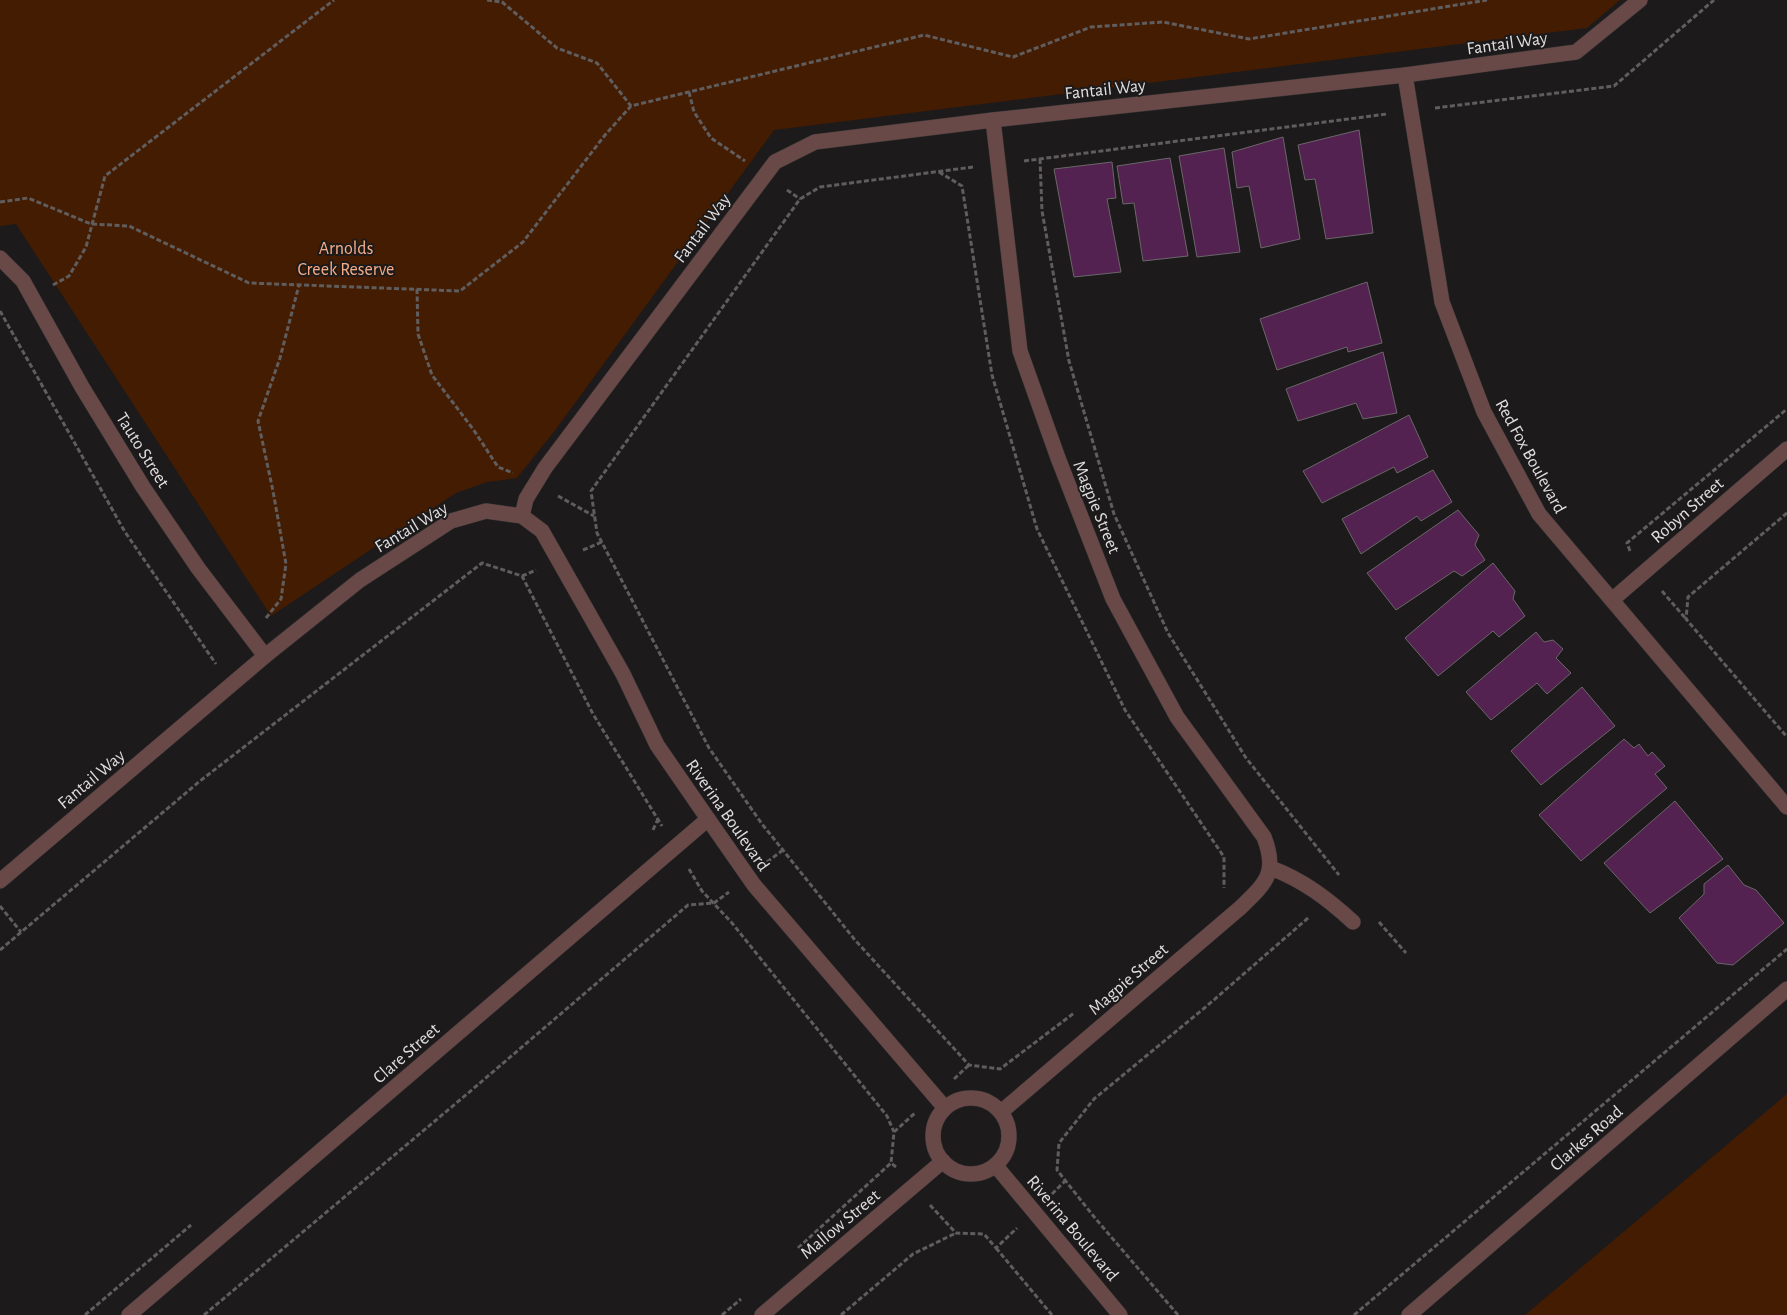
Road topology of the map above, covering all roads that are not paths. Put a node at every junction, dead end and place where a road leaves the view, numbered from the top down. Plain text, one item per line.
1 (1640, 0) edge
2 (1405, 75) junction
3 (993, 120) junction
4 (0, 258) edge
5 (1787, 449) edge
6 (522, 516) junction
7 (1612, 600) junction
8 (265, 656) junction
9 (1787, 807) edge
10 (708, 819) junction
11 (1270, 868) junction
12 (0, 881) edge
13 (1353, 922) dead end
14 (1787, 989) edge
15 (945, 1108) junction
16 (1001, 1112) junction
17 (942, 1161) junction
18 (996, 1166) junction
19 (128, 1315) edge
20 (762, 1315) edge
21 (1120, 1315) edge
22 (1409, 1315) edge

1 - 2 street, Fantail Way
2 - 3 street, Fantail Way
2 - 7 street, Red Fox Boulevard
3 - 6 street, Fantail Way
3 - 11 street, Magpie Street
4 - 8 street, Tauto Street
5 - 7 street, Robyn Street
6 - 8 street, Fantail Way
6 - 10 street, Riverina Boulevard
7 - 9 street, Red Fox Boulevard
8 - 12 street, Fantail Way
10 - 15 street, Riverina Boulevard
10 - 19 street, Clare Street
11 - 13 street
11 - 16 street, Magpie Street
14 - 22 street, Clarkes Road
15 - 16 street
15 - 17 street
16 - 18 street
17 - 18 street
17 - 20 street, Mallow Street
18 - 21 street, Riverina Boulevard

